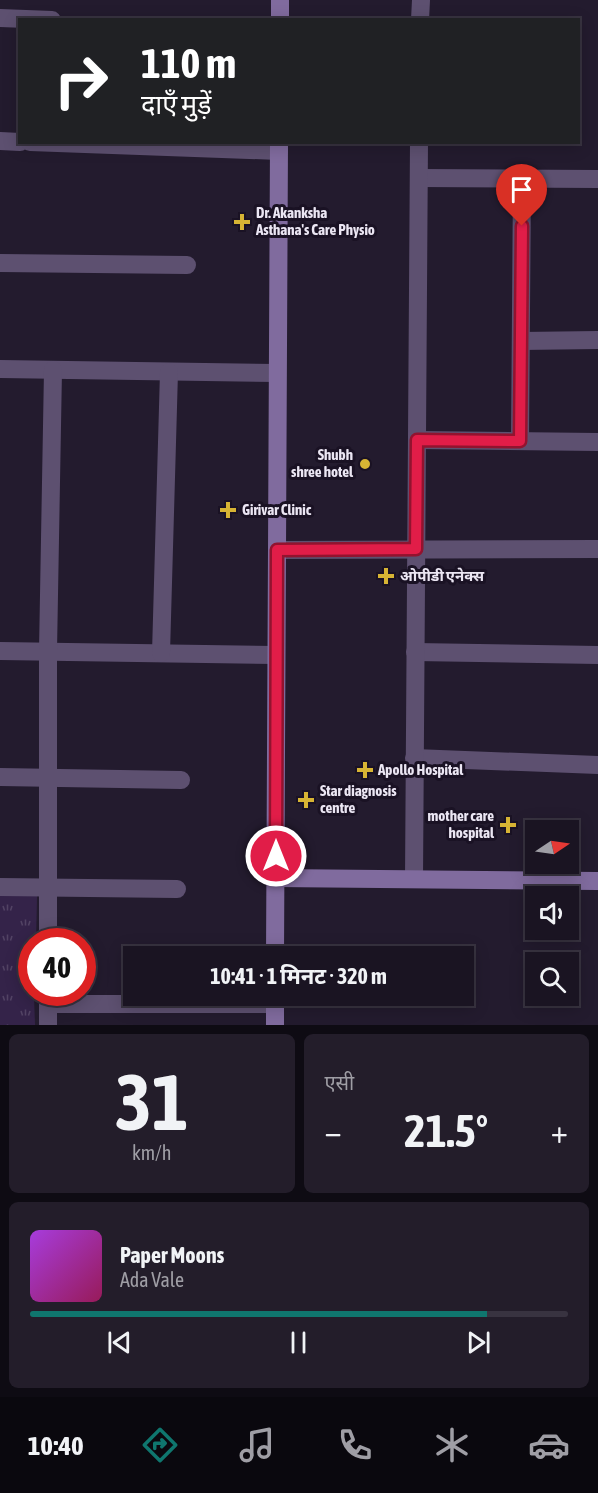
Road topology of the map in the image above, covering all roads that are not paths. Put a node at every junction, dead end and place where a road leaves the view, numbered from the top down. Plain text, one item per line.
1 (280, 0) edge
2 (421, 0) edge
3 (0, 18) edge
4 (280, 18) edge
5 (420, 18) edge
6 (18, 19) edge
7 (0, 141) edge
8 (18, 142) edge
9 (130, 144) edge
10 (419, 144) edge
11 (279, 147) edge
12 (419, 178) junction
13 (522, 180) junction
14 (598, 180) edge
15 (0, 263) edge
16 (186, 265) dead end
17 (521, 340) junction
18 (598, 340) edge
19 (0, 369) edge
20 (54, 370) junction
21 (169, 372) junction
22 (278, 373) junction
23 (417, 440) junction
24 (520, 441) junction
25 (598, 442) edge
26 (416, 549) junction
27 (598, 549) edge
28 (277, 550) junction
29 (0, 651) edge
30 (48, 651) junction
31 (415, 652) junction
32 (161, 653) junction
33 (276, 655) junction
34 (598, 655) edge
35 (414, 758) junction
36 (598, 765) edge
37 (0, 777) edge
38 (48, 778) junction
39 (181, 780) dead end
40 (276, 878) junction
41 (414, 879) junction
42 (598, 881) edge
43 (0, 887) edge
44 (48, 888) junction
45 (177, 889) dead end
46 (48, 928) edge
47 (275, 946) edge
48 (96, 998) edge
49 (123, 999) edge
50 (48, 1006) edge
51 (275, 1006) edge
52 (48, 1025) edge
53 (275, 1025) edge

1 - 4 street
2 - 5 street
3 - 6 street
7 - 8 street
9 - 11 street
10 - 12 street
11 - 22 street
12 - 13 street
12 - 23 street
13 - 14 street
13 - 17 street
15 - 16 street
17 - 18 street
17 - 24 street
19 - 20 street
20 - 21 street
20 - 30 street
21 - 22 street
21 - 32 street
22 - 28 street
23 - 24 street
23 - 26 street
24 - 25 street
26 - 27 street
26 - 28 street
26 - 31 street
28 - 33 street
29 - 30 street
30 - 32 street
30 - 38 street
31 - 34 street
31 - 35 street
32 - 33 street
33 - 40 street
35 - 36 street
35 - 41 street
37 - 38 street
38 - 39 street
38 - 44 street
40 - 41 street
40 - 47 street
41 - 42 street
43 - 44 street
44 - 45 street
44 - 46 street
48 - 49 street
50 - 52 street
51 - 53 street

